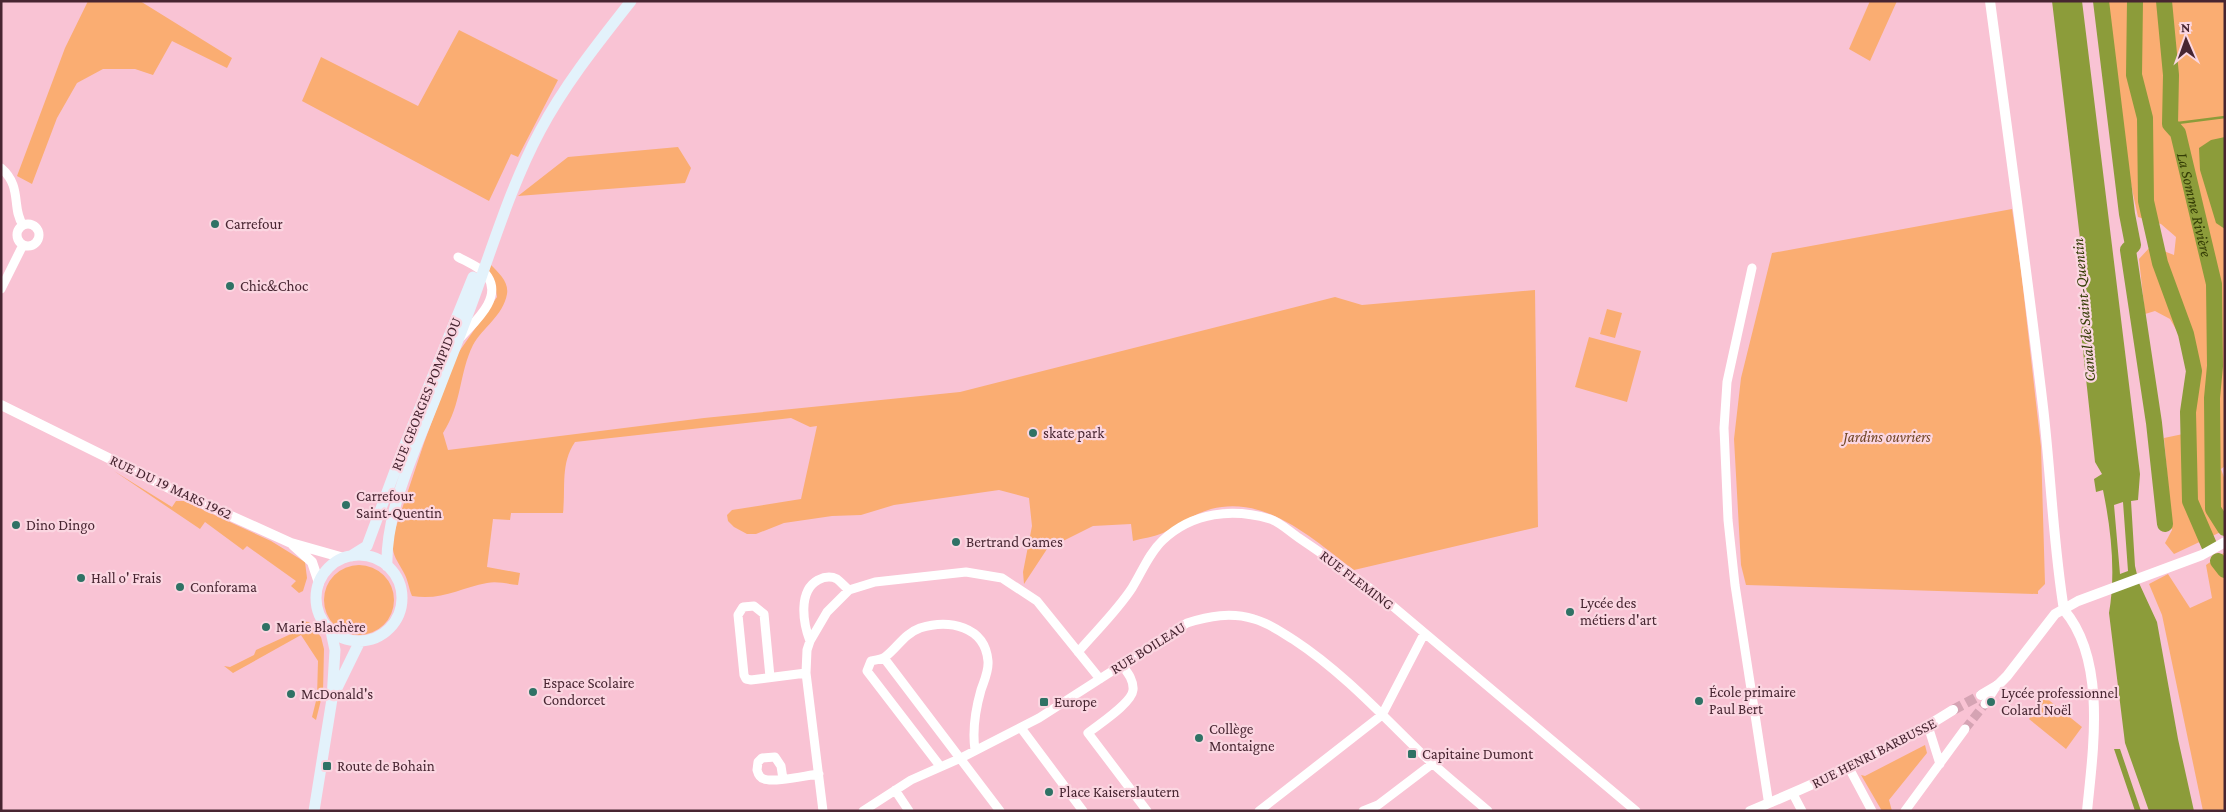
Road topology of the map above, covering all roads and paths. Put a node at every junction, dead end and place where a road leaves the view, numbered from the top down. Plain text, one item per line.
1 (631, 1) edge
2 (1990, 1) edge
3 (1, 168) edge
4 (23, 225) junction
5 (23, 246) junction
6 (458, 257) dead end
7 (1752, 268) dead end
8 (480, 270) junction
9 (1, 289) edge
10 (458, 341) junction
11 (1, 405) edge
12 (2225, 542) edge
13 (291, 543) junction
14 (347, 557) junction
15 (387, 566) junction
16 (319, 583) junction
17 (849, 590) junction
18 (2064, 610) junction
19 (331, 631) junction
20 (1424, 634) junction
21 (360, 641) junction
22 (810, 641) junction
23 (1078, 652) junction
24 (884, 658) junction
25 (1122, 665) junction
26 (806, 673) junction
27 (770, 677) junction
28 (1100, 679) junction
29 (332, 699) junction
30 (1983, 699) tunnel mouth
31 (1953, 710) tunnel mouth
32 (1382, 715) junction
33 (1928, 726) junction
34 (1022, 728) junction
35 (1965, 729) tunnel mouth
36 (975, 750) junction
37 (961, 758) junction
38 (1432, 764) junction
39 (1940, 764) junction
40 (940, 766) junction
41 (1849, 768) junction
42 (819, 774) junction
43 (783, 779) dead end
44 (894, 790) junction
45 (1793, 794) junction
46 (1772, 802) junction
47 (824, 809) edge
48 (314, 811) edge
49 (863, 811) edge
50 (909, 811) edge
51 (1000, 811) edge
52 (1083, 811) edge
53 (1147, 811) edge
54 (1259, 811) edge
55 (1363, 811) edge
56 (1488, 811) edge
57 (1636, 811) edge
58 (1750, 811) edge
59 (1802, 811) edge
60 (1872, 811) edge
61 (1905, 811) edge
62 (2087, 811) edge

1 - 8 main road, RUE GEORGES POMPIDOU
2 - 18 street
3 - 4 street
4 - 5 street
4 - 5 street
5 - 9 street
6 - 8 street
7 - 46 street
8 - 10 main road, RUE GEORGES POMPIDOU
8 - 10 street
8 - 14 main road, RUE GEORGES POMPIDOU
10 - 15 main road, RUE GEORGES POMPIDOU
11 - 13 street, RUE DU 19 MARS 1962
12 - 18 street
13 - 14 street, RUE DU 19 MARS 1962
13 - 16 street
14 - 15 main road
14 - 16 main road
15 - 21 main road
16 - 19 main road
17 - 22 street
17 - 22 street
17 - 23 street
18 - 30 street
18 - 62 street
19 - 21 main road
19 - 29 main road
20 - 23 street, RUE FLEMING
20 - 32 street
20 - 57 street, RUE FLEMING
21 - 29 main road
22 - 26 street
23 - 28 street
24 - 36 street
24 - 37 street
24 - 40 street
25 - 28 street, RUE BOILEAU
25 - 32 street, RUE BOILEAU
25 - 53 street
26 - 27 street
26 - 42 street
27 - 27 street
28 - 34 street, RUE BOILEAU
29 - 48 main road
31 - 33 street, RUE HENRI BARBUSSE
32 - 38 street, RUE BOILEAU
32 - 54 street
33 - 39 street
33 - 41 street, RUE HENRI BARBUSSE
34 - 36 street, RUE BOILEAU
34 - 52 street
35 - 39 street
36 - 37 street, RUE BOILEAU
37 - 40 street, RUE BOILEAU
37 - 51 street
38 - 55 street
38 - 56 street, RUE BOILEAU
39 - 61 street
40 - 44 street, RUE BOILEAU
41 - 45 street, RUE HENRI BARBUSSE
41 - 60 street
42 - 43 street
42 - 47 street
44 - 49 street, RUE BOILEAU
44 - 50 street
45 - 46 street, RUE HENRI BARBUSSE
45 - 59 street
46 - 58 street, RUE HENRI BARBUSSE

